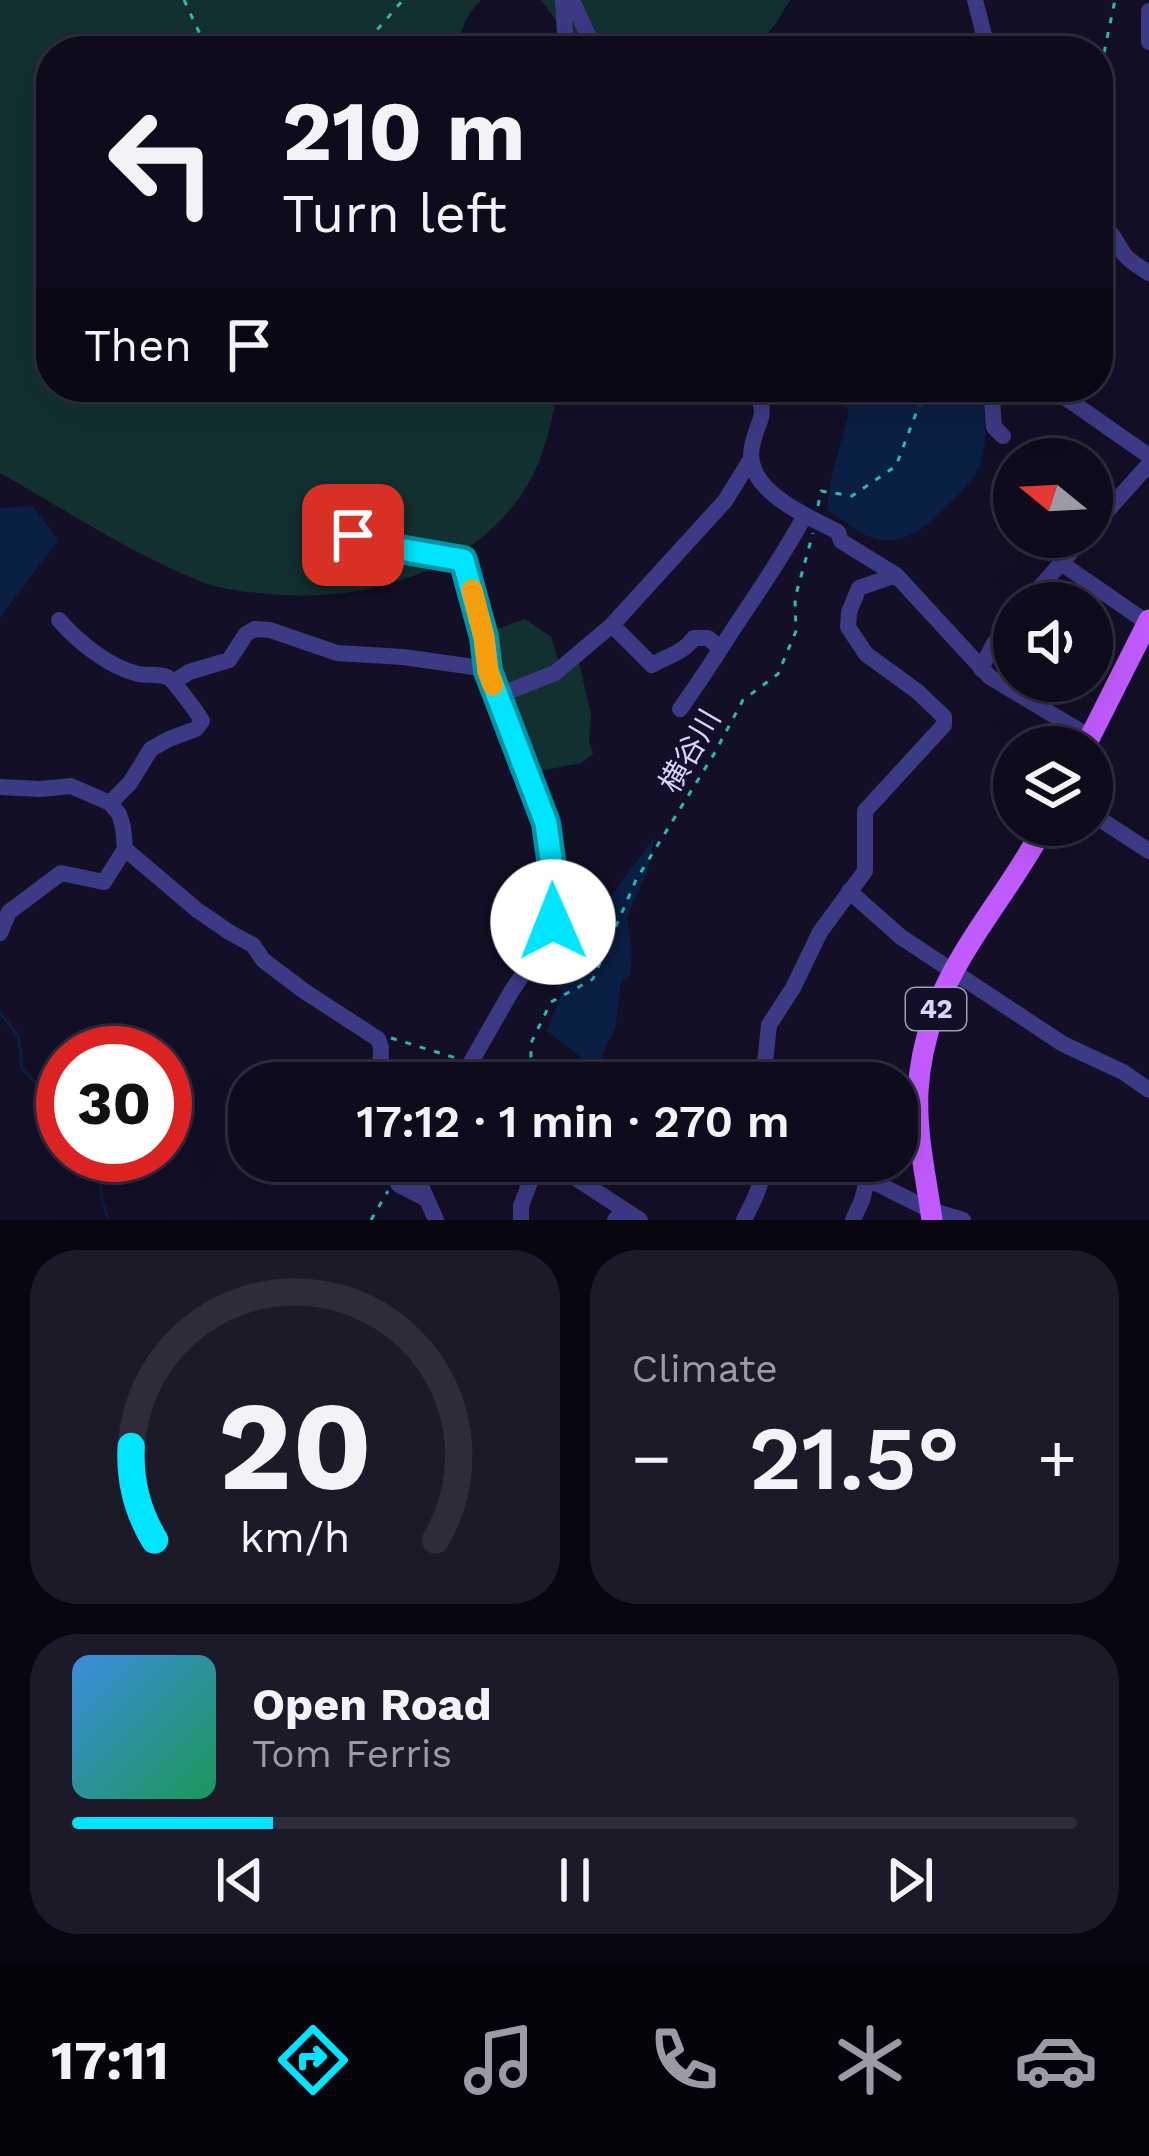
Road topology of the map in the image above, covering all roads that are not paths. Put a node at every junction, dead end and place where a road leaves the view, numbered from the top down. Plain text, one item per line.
1 (568, 0) edge
2 (976, 0) edge
3 (1149, 11) edge
4 (567, 36) edge
5 (587, 36) edge
6 (984, 36) edge
7 (1149, 42) edge
8 (1113, 234) edge
9 (1149, 273) edge
10 (762, 402) edge
11 (992, 402) edge
12 (1070, 402) edge
13 (1003, 436) dead end
14 (751, 459) junction
15 (1149, 460) edge
16 (1113, 503) edge
17 (810, 518) junction
18 (353, 535) dead end
19 (1065, 558) edge
20 (1061, 563) junction
21 (896, 575) junction
22 (1044, 582) edge
23 (59, 620) dead end
24 (1148, 622) edge
25 (612, 625) junction
26 (993, 645) edge
27 (721, 648) junction
28 (488, 669) junction
29 (981, 669) junction
30 (175, 682) junction
31 (497, 696) junction
32 (680, 709) dead end
33 (1064, 726) edge
34 (1096, 726) edge
35 (0, 787) edge
36 (110, 803) junction
37 (1113, 828) edge
38 (1032, 846) edge
39 (125, 849) junction
40 (1149, 851) edge
41 (849, 891) junction
42 (0, 933) edge
43 (953, 970) junction
44 (381, 1062) edge
45 (471, 1062) edge
46 (765, 1062) edge
47 (1147, 1085) edge
48 (919, 1090) joint
49 (398, 1182) edge
50 (419, 1182) edge
51 (530, 1182) edge
52 (580, 1182) edge
53 (757, 1182) edge
54 (866, 1182) edge
55 (887, 1182) edge
56 (426, 1199) junction
57 (619, 1215) edge
58 (931, 1215) edge
59 (436, 1220) edge
60 (521, 1220) edge
61 (640, 1220) edge
62 (744, 1220) edge
63 (853, 1220) edge
64 (963, 1220) edge

1 - 4 street
1 - 5 street
2 - 6 street
3 - 7 street
8 - 9 street
10 - 14 street
11 - 13 street
12 - 15 street
14 - 17 street
14 - 25 street
15 - 16 street
17 - 21 street
17 - 27 street
18 - 28 street
19 - 20 street
20 - 22 street
20 - 24 street
21 - 29 street
21 - 41 street
23 - 30 street
24 - 34 main road
25 - 27 street
25 - 31 street
26 - 29 street
27 - 32 street
28 - 30 street
28 - 31 street
29 - 33 street
30 - 36 street
31 - 45 street
35 - 36 street
36 - 39 street
37 - 40 street
38 - 43 main road, 42
39 - 42 street
39 - 44 street
41 - 43 street
41 - 46 street
43 - 47 street
43 - 48 main road, 42
48 - 58 main road, 42
49 - 56 street
50 - 56 street
51 - 60 street
52 - 57 street
53 - 62 street
54 - 63 street
55 - 58 street
56 - 59 street
57 - 61 street
58 - 64 street

